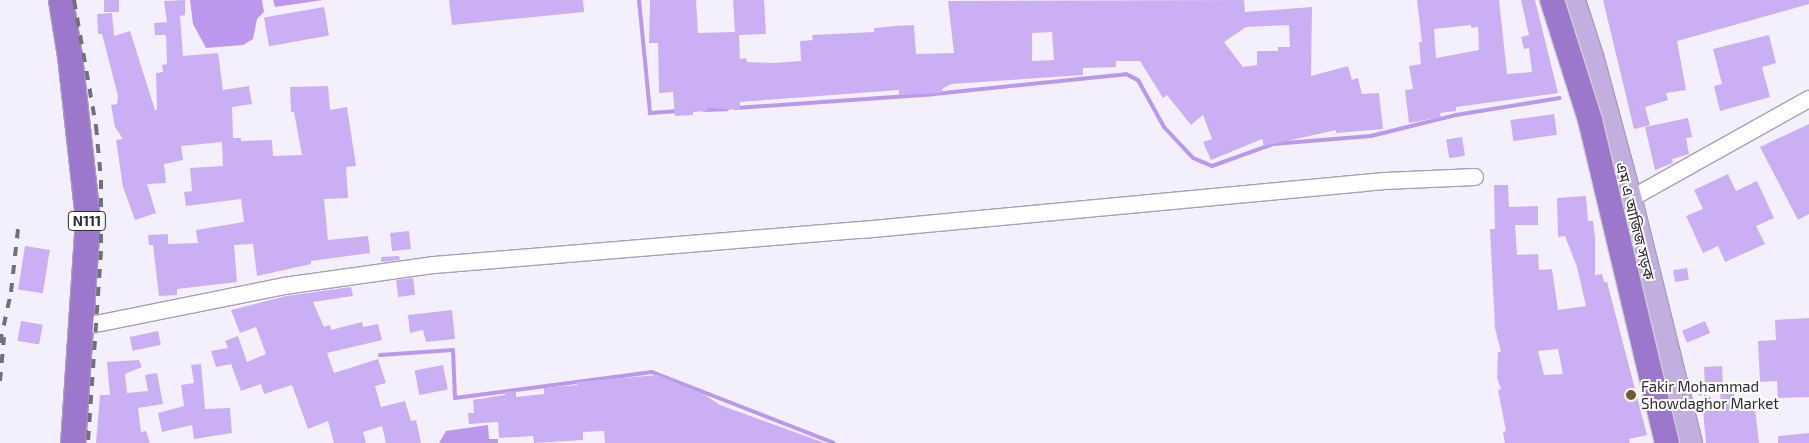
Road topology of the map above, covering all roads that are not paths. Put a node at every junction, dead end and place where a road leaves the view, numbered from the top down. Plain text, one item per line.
1 (61, 0) edge
2 (1544, 0) edge
3 (1552, 0) edge
4 (1566, 0) edge
5 (1574, 0) edge
6 (1809, 100) edge
7 (1475, 177) dead end
8 (1631, 200) junction
9 (1605, 211) junction
10 (81, 327) junction
11 (73, 443) edge
12 (1660, 443) edge
13 (1668, 443) edge
14 (1682, 443) edge
15 (1691, 443) edge

1 - 10 highway, N111
2 - 9 main road, এম এ আজিজ সড়ক
3 - 13 highway, bridge
4 - 14 highway
5 - 8 main road, এম এ আজিজ সড়ক
6 - 8 street
7 - 10 street
8 - 9 street
8 - 15 main road, এম এ আজিজ সড়ক
9 - 12 main road, এম এ আজিজ সড়ক
10 - 11 highway, N111

